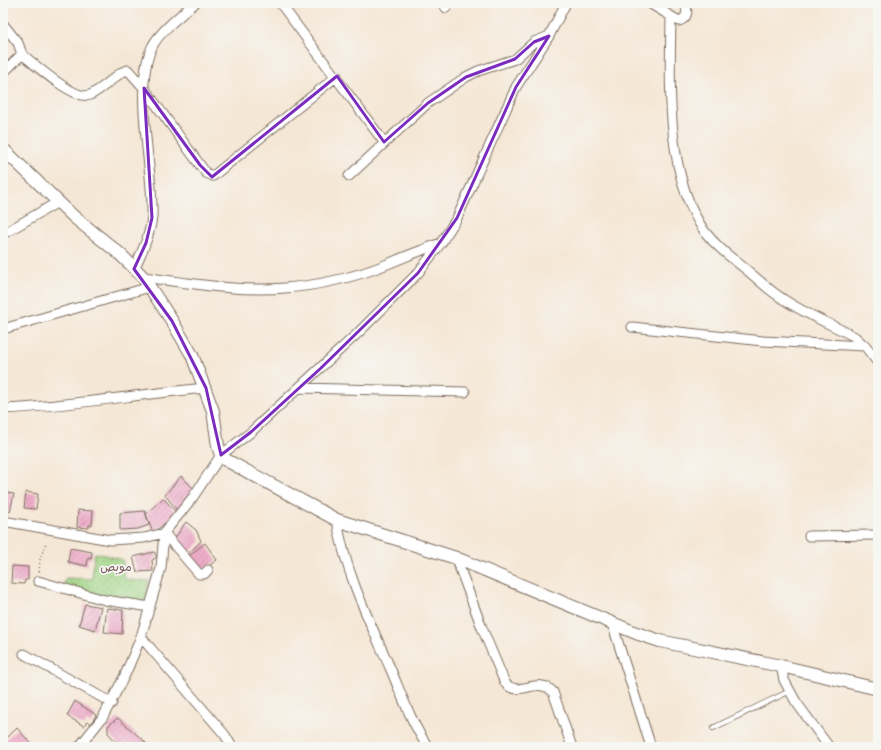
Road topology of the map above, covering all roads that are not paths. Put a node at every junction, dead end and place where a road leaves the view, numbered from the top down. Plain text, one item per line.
1 (195, 3) edge
2 (280, 3) edge
3 (566, 3) edge
4 (649, 3) edge
5 (685, 3) edge
6 (671, 17) junction
7 (3, 24) edge
8 (548, 36) junction
9 (22, 54) junction
10 (3, 73) edge
11 (337, 76) junction
12 (144, 88) junction
13 (384, 142) junction
14 (3, 149) edge
15 (349, 176) dead end
16 (58, 202) junction
17 (3, 234) edge
18 (442, 243) junction
19 (139, 273) junction
20 (150, 287) junction
21 (632, 327) dead end
22 (3, 329) edge
23 (865, 346) junction
24 (878, 363) edge
25 (206, 388) junction
26 (299, 388) junction
27 (465, 392) dead end
28 (3, 409) edge
29 (221, 455) junction
30 (337, 520) junction
31 (3, 521) edge
32 (164, 533) junction
33 (878, 535) edge
34 (809, 536) dead end
35 (456, 558) junction
36 (208, 570) dead end
37 (40, 582) road end
38 (150, 607) junction
39 (612, 623) junction
40 (140, 637) junction
41 (24, 654) dead end
42 (781, 666) junction
43 (878, 689) edge
44 (790, 691) junction
45 (112, 703) junction
46 (713, 728) dead end
47 (79, 747) edge
48 (232, 747) edge
49 (428, 747) edge
50 (572, 747) edge
51 (651, 747) edge
52 (829, 747) edge

1 - 12 street
2 - 11 street
3 - 8 street
4 - 6 street
5 - 6 street
6 - 23 street
7 - 9 street
8 - 13 street
8 - 18 street
9 - 10 street
9 - 12 street
11 - 12 street
11 - 13 street
12 - 19 street
13 - 15 street
14 - 16 street
16 - 17 street
16 - 19 street
18 - 19 street
18 - 26 street
19 - 20 street
20 - 22 street
20 - 25 street
21 - 23 street
23 - 24 street
25 - 28 street
25 - 29 street
26 - 27 street
26 - 29 street
29 - 30 street
29 - 32 street
30 - 35 street
30 - 49 street
31 - 32 street
32 - 36 street
32 - 38 street
33 - 34 street
35 - 39 street
35 - 50 street
37 - 38 street
38 - 40 street
39 - 42 street
39 - 51 street
40 - 45 street
40 - 48 street
41 - 45 street
42 - 43 street
42 - 44 street
44 - 46 lane
44 - 52 street
45 - 47 street

